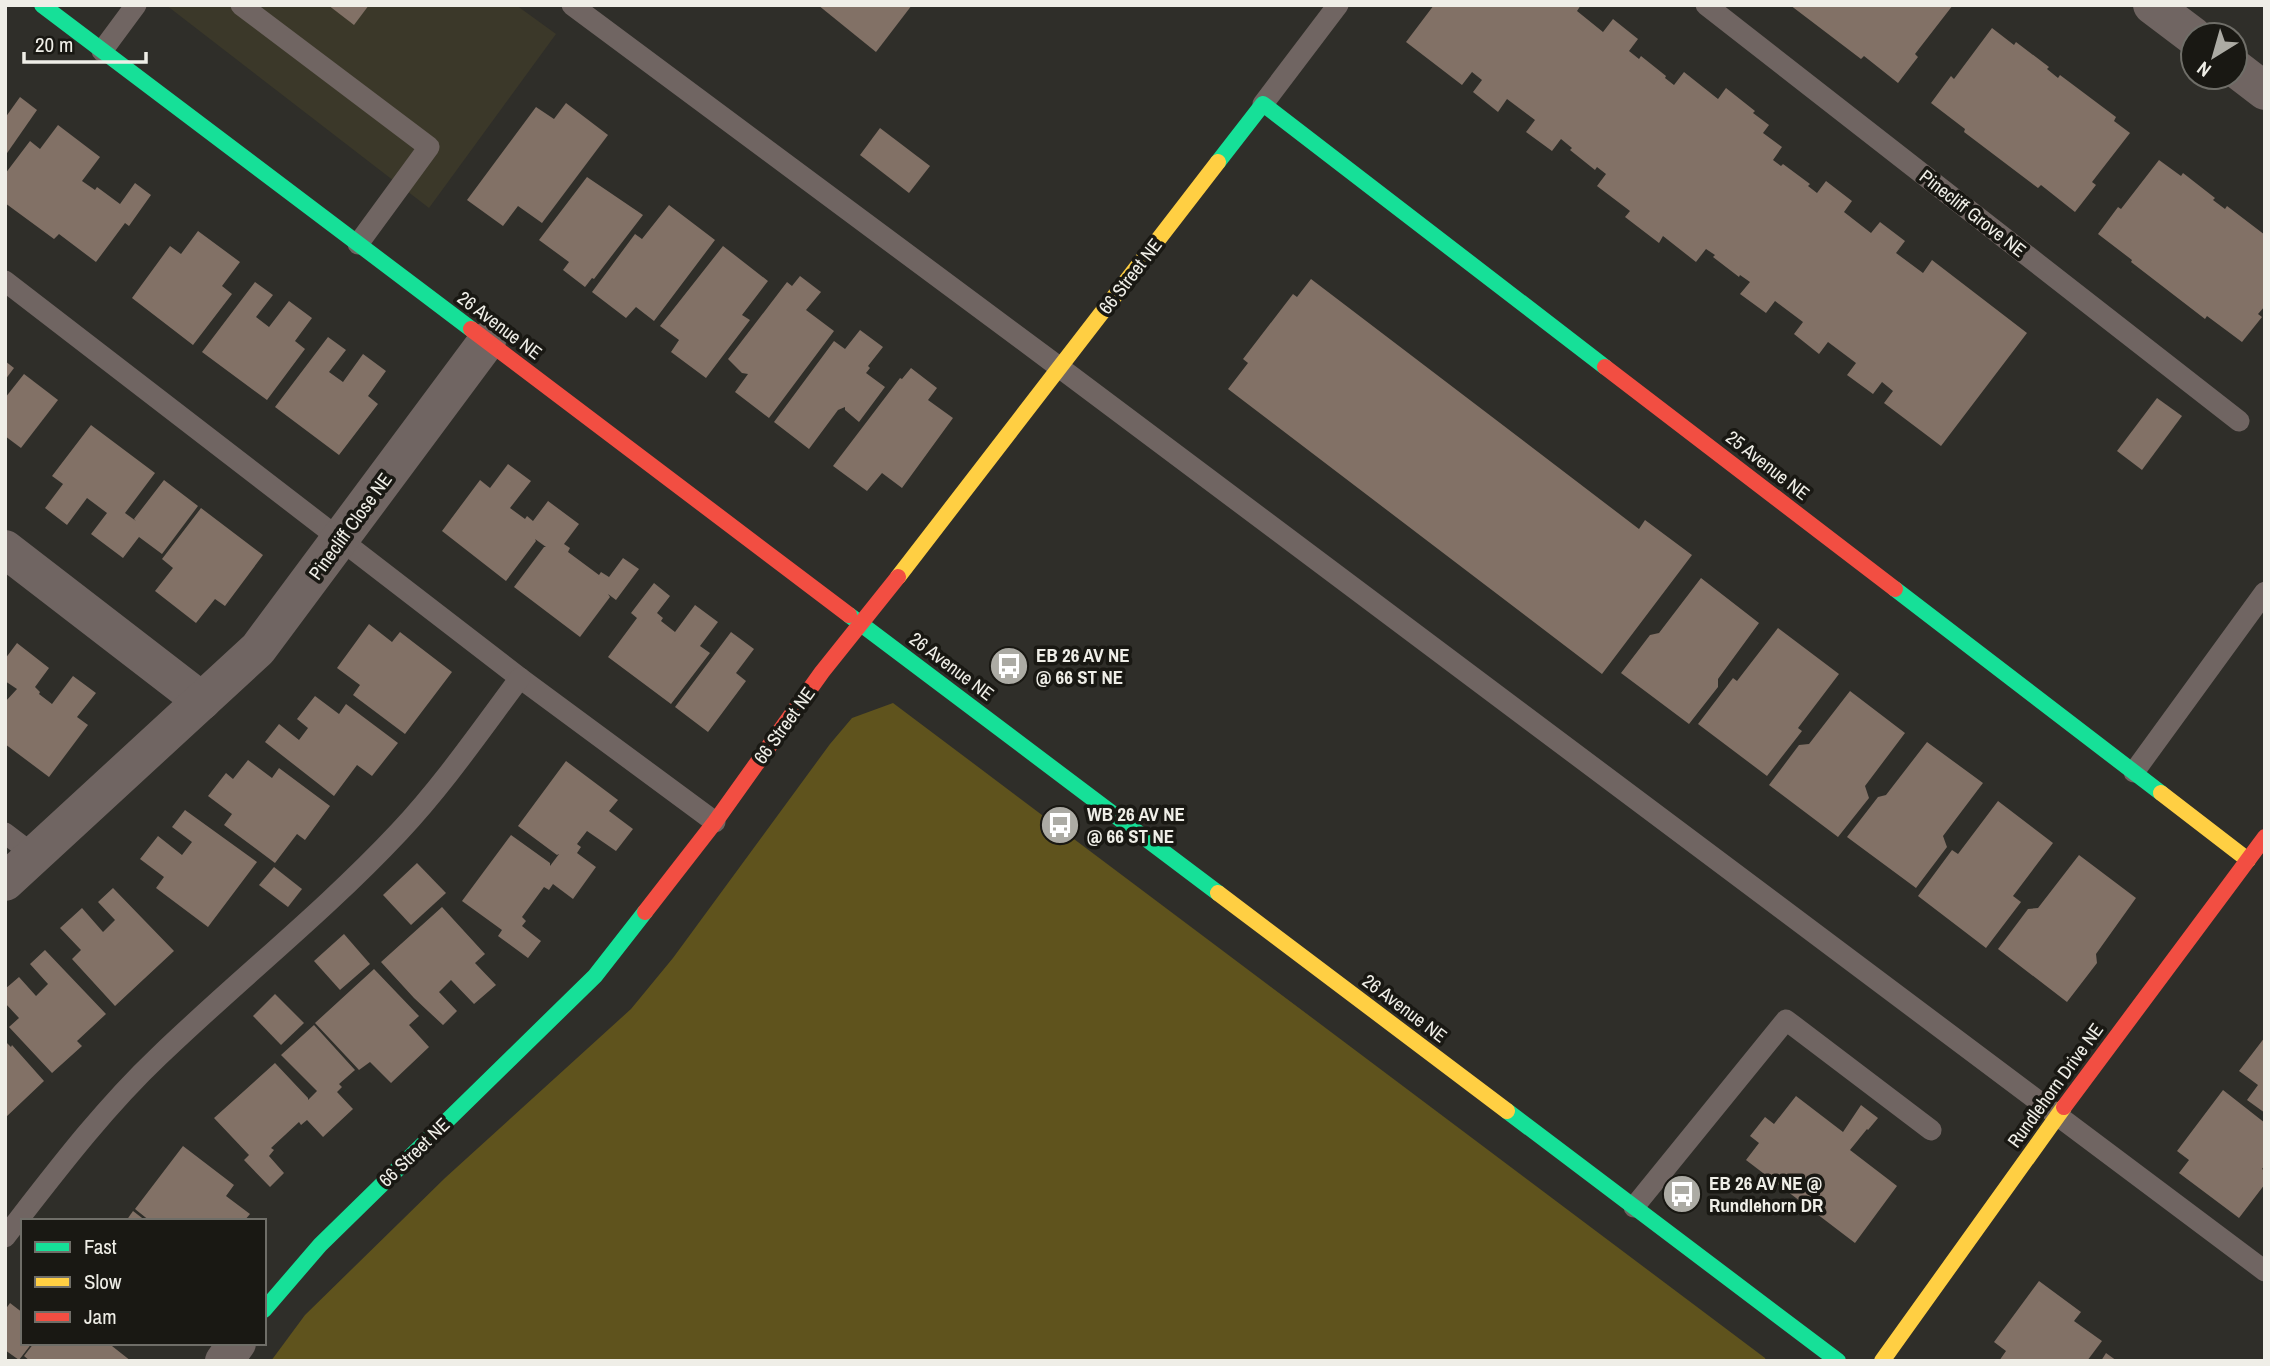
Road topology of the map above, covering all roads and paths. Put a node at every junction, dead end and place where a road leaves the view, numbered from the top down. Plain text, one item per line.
1 (41, 5) edge
2 (136, 5) edge
3 (240, 5) edge
4 (572, 5) edge
5 (1338, 5) edge
6 (1706, 5) edge
7 (2160, 8) edge
8 (2179, 24) edge
9 (102, 51) junction
10 (2249, 78) edge
11 (2265, 90) edge
12 (1263, 104) junction
13 (358, 244) junction
14 (5, 281) edge
15 (487, 341) junction
16 (1059, 367) junction
17 (2239, 421) dead end
18 (341, 539) junction
19 (5, 549) edge
20 (2265, 592) edge
21 (862, 624) junction
22 (520, 678) junction
23 (202, 701) junction
24 (2134, 772) junction
25 (715, 822) junction
26 (2265, 837) edge
27 (20, 844) edge
28 (2248, 860) junction
29 (5, 882) edge
30 (2058, 1115) junction
31 (1930, 1130) dead end
32 (1634, 1207) junction
33 (5, 1237) edge
34 (2265, 1271) edge
35 (266, 1308) edge
36 (235, 1345) edge
37 (223, 1361) edge
38 (1838, 1361) edge
39 (1882, 1361) edge

1 - 9 street, 26 Avenue NE
2 - 9 lane
3 - 13 lane
4 - 16 lane
5 - 12 lane
6 - 17 lane, Pinecliff Grove NE
7 - 8 street
9 - 13 street, 26 Avenue NE
10 - 11 street
12 - 16 street, 66 Street NE
12 - 24 street, 25 Avenue NE
13 - 15 street, 26 Avenue NE
14 - 18 lane
15 - 18 street, Pinecliff Close NE
15 - 21 street, 26 Avenue NE
16 - 21 street, 66 Street NE
16 - 30 lane
18 - 22 lane
18 - 23 street, Pinecliff Close NE
19 - 23 street
20 - 24 lane
21 - 25 street, 66 Street NE
21 - 32 street, 26 Avenue NE
22 - 25 lane
22 - 33 lane
23 - 27 street, Pinecliff Close NE
24 - 28 street, 25 Avenue NE
25 - 35 street, 66 Street NE
26 - 28 street, Rundlehorn Drive NE
27 - 29 street, Pinecliff Close NE
28 - 30 street, Rundlehorn Drive NE
30 - 34 lane
30 - 39 street, Rundlehorn Drive NE
31 - 32 lane
32 - 38 street, 26 Avenue NE
36 - 37 street

